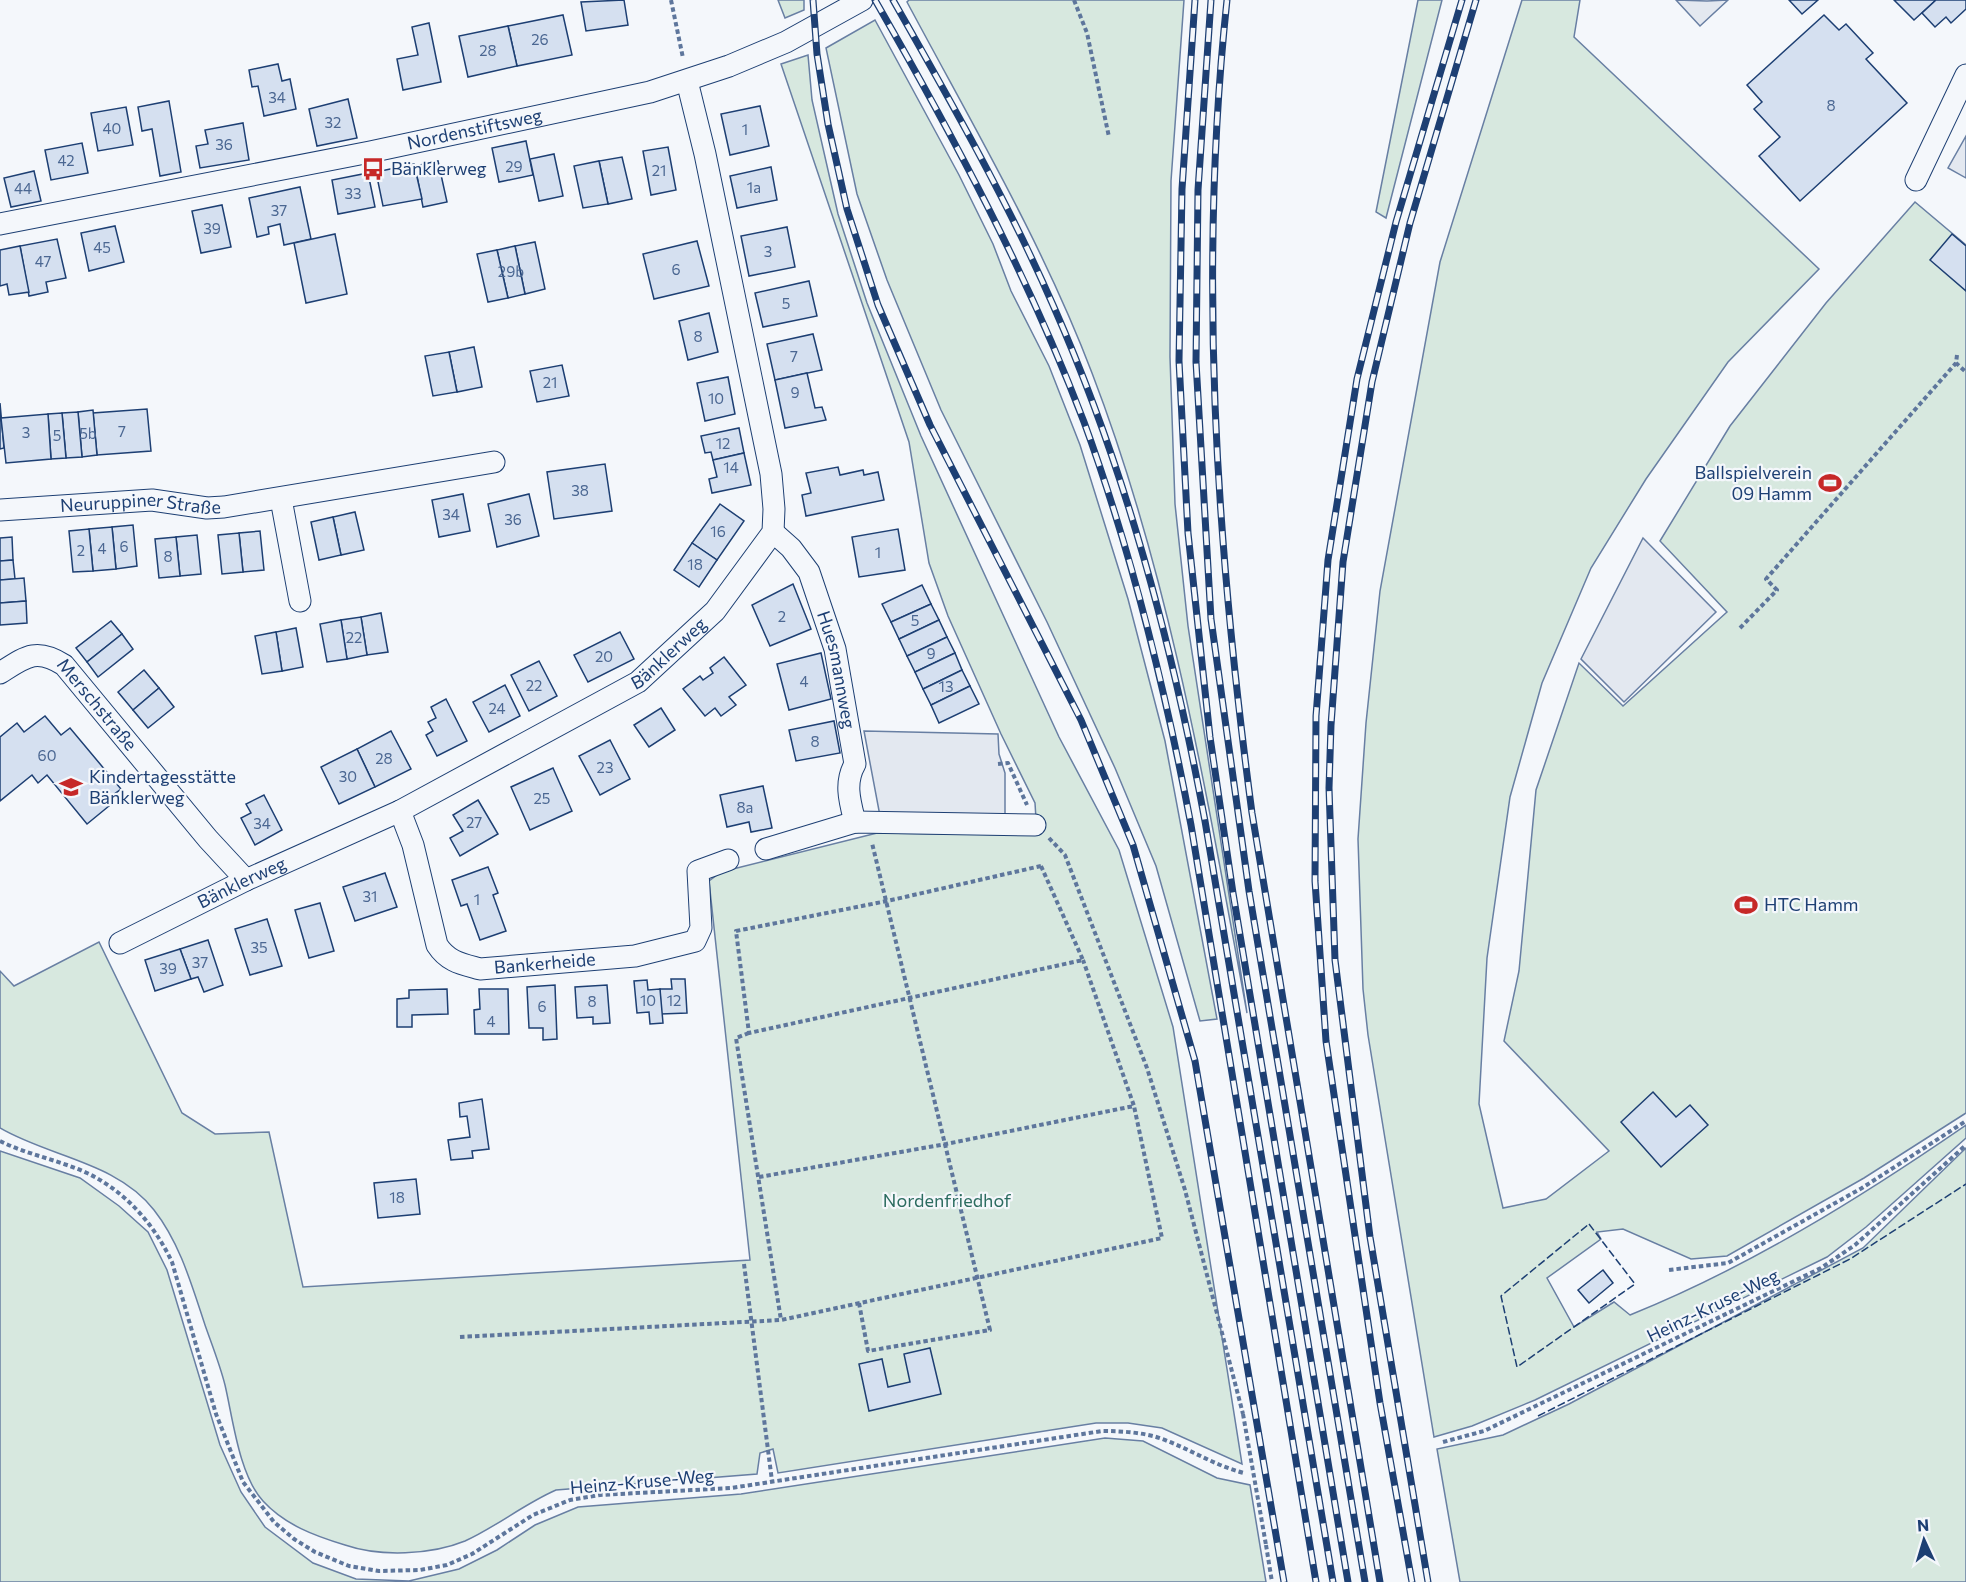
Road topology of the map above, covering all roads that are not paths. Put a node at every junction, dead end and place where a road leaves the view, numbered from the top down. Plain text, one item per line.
1 (862, 0) edge
2 (1966, 75) edge
3 (687, 81) junction
4 (1916, 180) dead end
5 (0, 224) edge
6 (494, 462) dead end
7 (281, 499) junction
8 (0, 510) edge
9 (773, 532) junction
10 (300, 601) dead end
11 (0, 673) edge
12 (400, 811) junction
13 (855, 822) junction
14 (1035, 825) road end
15 (766, 849) dead end
16 (728, 860) dead end
17 (246, 880) junction
18 (120, 943) dead end

1 - 3 street, Nordenstiftsweg
2 - 4 street
3 - 5 street, Nordenstiftsweg
3 - 9 street
6 - 7 street, Neuruppiner Straße
7 - 8 street, Neuruppiner Straße
7 - 10 street
9 - 12 street, Bänklerweg
9 - 13 street, Huesmannweg
11 - 17 street, Merschstraße
12 - 16 street, Bankerheide
12 - 17 street, Bänklerweg
13 - 14 street
13 - 15 street
17 - 18 street, Bänklerweg

